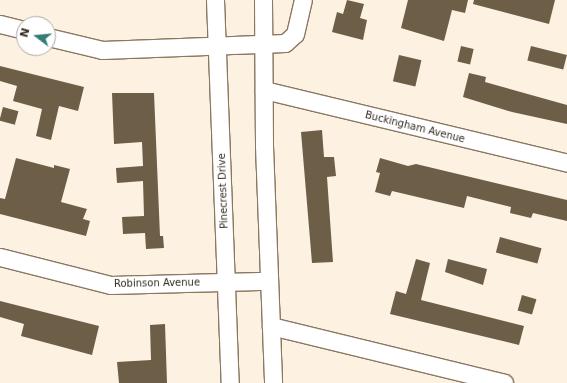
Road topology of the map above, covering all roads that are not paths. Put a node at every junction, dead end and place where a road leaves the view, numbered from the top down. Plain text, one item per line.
1 (215, 0) edge
2 (263, 0) edge
3 (303, 0) edge
4 (0, 24) edge
5 (16, 28) edge
6 (56, 39) edge
7 (264, 44) junction
8 (217, 46) junction
9 (264, 90) junction
10 (567, 163) edge
11 (0, 257) edge
12 (269, 281) junction
13 (226, 283) junction
14 (271, 326) junction
15 (230, 383) edge
16 (273, 383) edge
17 (504, 383) edge

1 - 8 street, Pinecrest Drive
2 - 7 street
3 - 7 street
4 - 5 street
6 - 8 street
7 - 8 street
7 - 9 street
8 - 13 street, Pinecrest Drive
9 - 10 street, Buckingham Avenue
9 - 12 street
11 - 13 street, Robinson Avenue
12 - 13 street, Robinson Avenue
12 - 14 street
13 - 15 street, Pinecrest Drive
14 - 16 street
14 - 17 street

